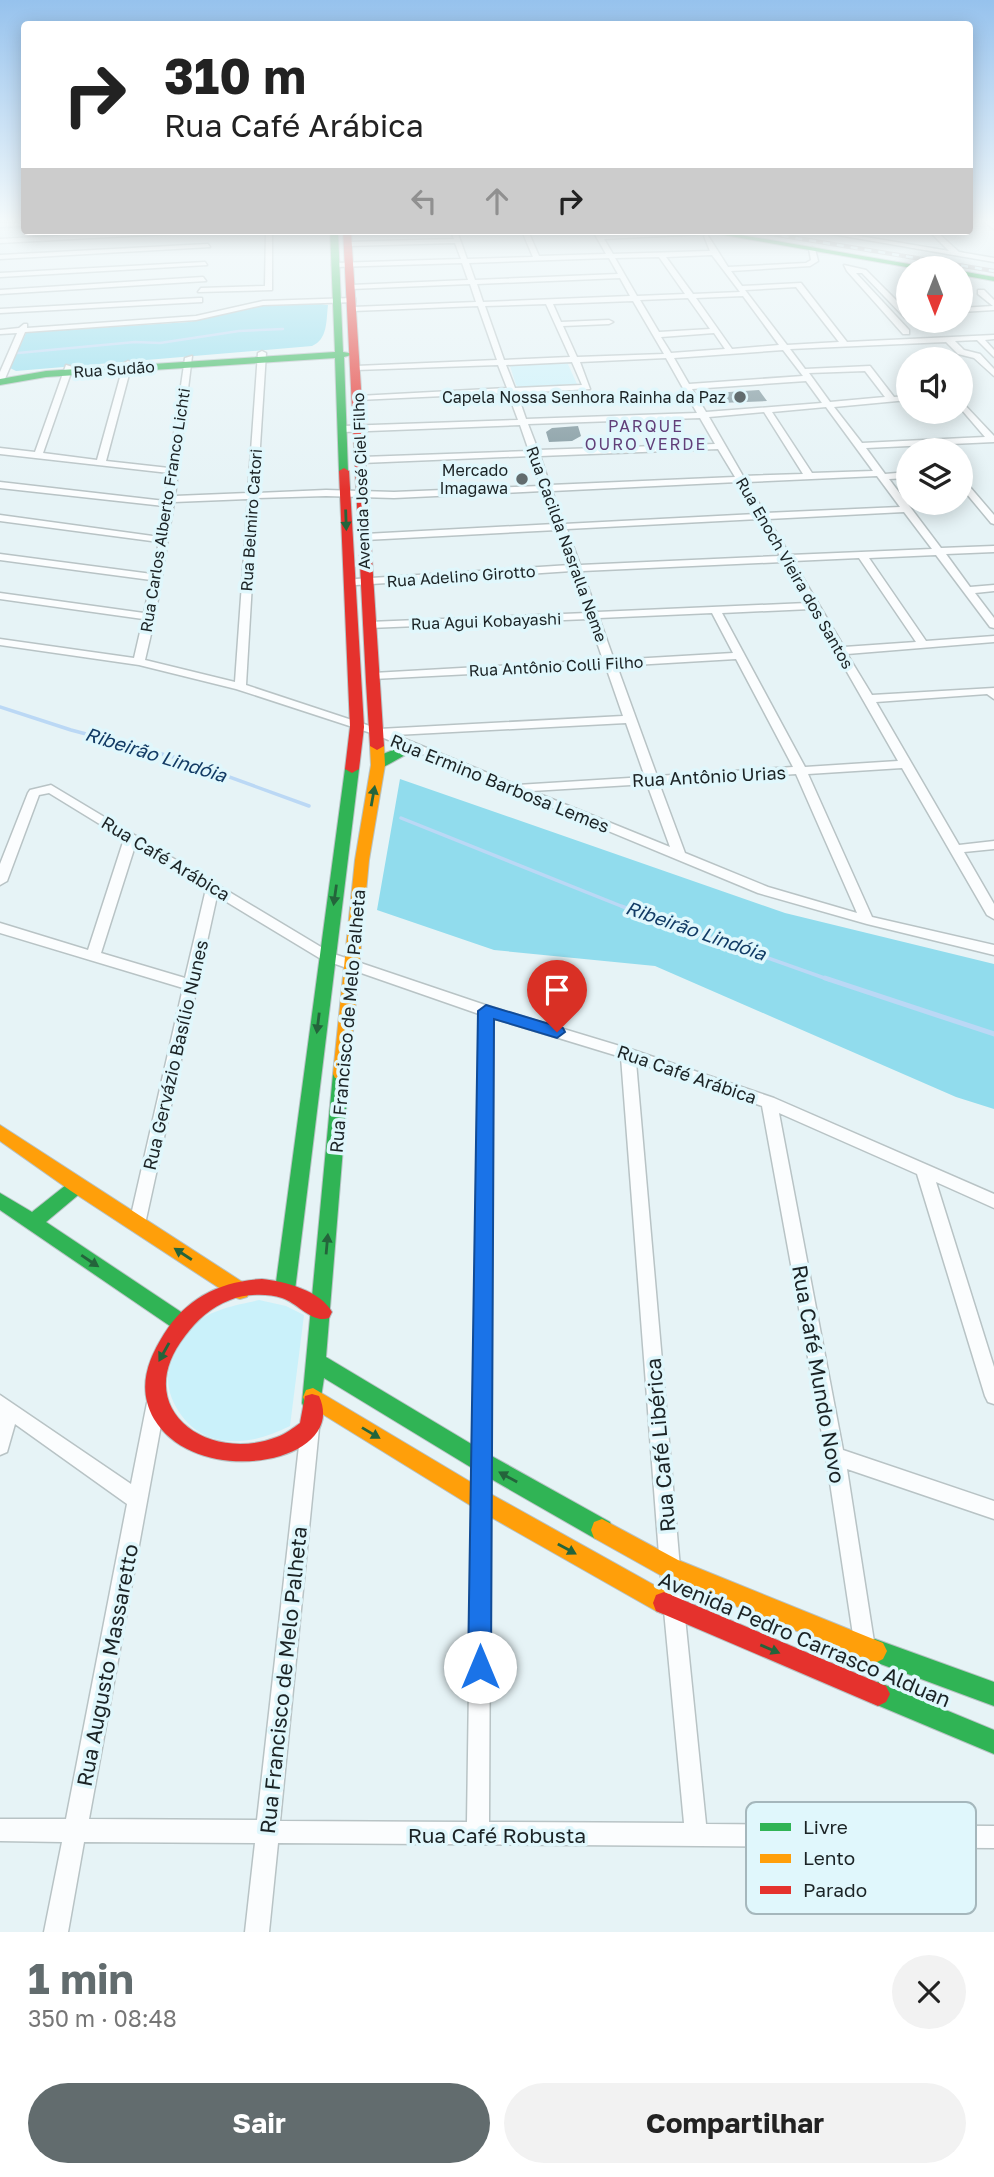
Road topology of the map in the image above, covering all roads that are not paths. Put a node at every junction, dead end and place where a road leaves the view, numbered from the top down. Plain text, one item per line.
1 (31, 310) edge
2 (197, 310) edge
3 (232, 310) edge
4 (348, 310) edge
5 (483, 310) edge
6 (552, 310) edge
7 (641, 310) edge
8 (703, 310) edge
9 (758, 310) edge
10 (818, 310) edge
11 (994, 315) edge
12 (973, 316) edge
13 (196, 318) junction
14 (609, 322) dead end
15 (558, 324) junction
16 (22, 330) junction
17 (716, 331) junction
18 (0, 332) edge
19 (655, 335) junction
20 (978, 337) junction
21 (994, 337) edge
22 (948, 339) junction
23 (845, 344) junction
24 (786, 347) junction
25 (730, 351) junction
26 (348, 353) junction
27 (994, 355) edge
28 (262, 356) junction
29 (668, 356) junction
30 (573, 358) junction
31 (188, 361) junction
32 (499, 361) junction
33 (127, 365) junction
34 (69, 369) junction
35 (808, 374) junction
36 (994, 374) edge
37 (0, 379) edge
38 (685, 387) junction
39 (512, 391) junction
40 (358, 398) junction
41 (891, 399) junction
42 (896, 399) edge
43 (829, 402) junction
44 (767, 411) junction
45 (704, 415) junction
46 (973, 417) edge
47 (523, 421) junction
48 (360, 428) junction
49 (343, 429) junction
50 (993, 439) edge
51 (720, 446) junction
52 (861, 446) junction
53 (0, 451) edge
54 (535, 454) junction
55 (38, 455) junction
56 (362, 460) junction
57 (101, 462) junction
58 (173, 471) junction
59 (882, 475) junction
60 (896, 475) edge
61 (810, 477) junction
62 (740, 481) junction
63 (0, 485) edge
64 (547, 489) junction
65 (345, 493) junction
66 (896, 493) edge
67 (363, 494) junction
68 (252, 496) junction
69 (973, 496) edge
70 (169, 502) junction
71 (896, 510) edge
72 (913, 515) edge
73 (762, 517) junction
74 (0, 518) edge
75 (994, 521) edge
76 (561, 527) junction
77 (365, 537) junction
78 (164, 540) junction
79 (994, 549) edge
80 (939, 550) junction
81 (862, 555) junction
82 (0, 557) edge
83 (786, 558) junction
84 (576, 568) junction
85 (157, 578) junction
86 (365, 582) junction
87 (348, 583) junction
88 (994, 588) edge
89 (968, 590) junction
90 (0, 596) edge
91 (813, 606) junction
92 (716, 611) junction
93 (150, 617) junction
94 (593, 617) junction
95 (369, 625) junction
96 (994, 625) edge
97 (994, 639) edge
98 (0, 642) edge
99 (923, 645) junction
100 (840, 651) junction
101 (739, 656) junction
102 (139, 662) junction
103 (611, 664) junction
104 (373, 676) junction
105 (240, 687) junction
106 (992, 693) edge
107 (868, 699) junction
108 (630, 719) junction
109 (357, 727) junction
110 (420, 730) junction
111 (378, 732) junction
112 (411, 747) junction
113 (906, 764) junction
114 (378, 765) junction
115 (801, 771) junction
116 (652, 778) junction
117 (513, 788) junction
118 (131, 838) junction
119 (994, 845) edge
120 (955, 849) junction
121 (680, 857) junction
122 (0, 881) edge
123 (213, 886) junction
124 (994, 915) edge
125 (867, 920) junction
126 (0, 928) edge
127 (994, 950) edge
128 (326, 956) junction
129 (93, 957) junction
130 (351, 966) junction
131 (191, 985) junction
132 (486, 1011) junction
133 (628, 1054) junction
134 (769, 1102) junction
135 (0, 1132) edge
136 (924, 1171) junction
137 (77, 1186) junction
138 (0, 1200) edge
139 (994, 1201) edge
140 (33, 1222) junction
141 (136, 1224) junction
142 (240, 1290) junction
143 (285, 1290) junction
144 (322, 1312) junction
145 (180, 1322) junction
146 (316, 1362) junction
147 (994, 1396) edge
148 (313, 1397) junction
149 (157, 1399) junction
150 (4, 1406) edge
151 (310, 1429) junction
152 (0, 1446) edge
153 (835, 1455) junction
154 (480, 1461) junction
155 (138, 1500) junction
156 (481, 1500) junction
157 (994, 1510) edge
158 (670, 1567) junction
159 (674, 1609) junction
160 (865, 1648) junction
161 (994, 1694) edge
162 (994, 1742) edge
163 (0, 1830) edge
164 (76, 1831) junction
165 (267, 1833) junction
166 (478, 1835) junction
167 (696, 1835) junction
168 (746, 1835) edge
169 (976, 1837) edge
170 (994, 1837) edge
171 (56, 1932) edge
172 (257, 1932) edge

1 - 16 street
2 - 13 street
3 - 13 street
4 - 26 street, Avenida José Ciel Filho
5 - 32 street, Rua Cacilda Nasralla Neme
6 - 15 street
7 - 19 street, Rua Enoch Vieira dos Santos
8 - 17 street
9 - 24 street
10 - 23 street
11 - 12 street
13 - 16 street
14 - 15 street
15 - 30 street
16 - 18 street
16 - 37 street
17 - 19 street
17 - 25 street
19 - 29 street, Rua Enoch Vieira dos Santos
20 - 21 street
20 - 22 street
20 - 27 street
22 - 23 street
22 - 36 street
23 - 24 street
24 - 25 street
24 - 35 street
25 - 29 street
26 - 28 street, Rua Sudão
26 - 32 street
26 - 40 street, Avenida José Ciel Filho
26 - 49 street, Avenida José Ciel Filho
28 - 31 street, Rua Sudão
28 - 68 street, Rua Belmiro Catori
29 - 30 street
29 - 38 street, Rua Enoch Vieira dos Santos
30 - 32 street
30 - 39 street
31 - 33 street, Rua Sudão
31 - 58 street, Rua Carlos Alberto Franco Lichti
32 - 39 street, Rua Cacilda Nasralla Neme
33 - 34 street, Rua Sudão
33 - 57 street
34 - 37 street, Rua Sudão
34 - 55 street
35 - 38 street
35 - 41 street
35 - 43 street
38 - 45 street, Rua Enoch Vieira dos Santos
39 - 40 street
39 - 47 street, Rua Cacilda Nasralla Neme
40 - 48 street, Avenida José Ciel Filho
41 - 42 street
41 - 43 street
43 - 44 street
43 - 52 street
44 - 45 street
44 - 61 street
45 - 47 street
45 - 51 street, Rua Enoch Vieira dos Santos
46 - 50 street
47 - 48 street
47 - 54 street, Rua Cacilda Nasralla Neme
48 - 49 street
48 - 56 street, Avenida José Ciel Filho
49 - 65 street, Avenida José Ciel Filho
50 - 52 street
51 - 54 street
51 - 62 street, Rua Enoch Vieira dos Santos
52 - 59 street
53 - 55 street
54 - 56 street
54 - 64 street, Rua Cacilda Nasralla Neme
55 - 57 street
56 - 67 street, Avenida José Ciel Filho
57 - 58 street
58 - 70 street, Rua Carlos Alberto Franco Lichti
59 - 60 street
59 - 61 street
59 - 66 street
61 - 62 street
62 - 64 street
62 - 73 street, Rua Enoch Vieira dos Santos
63 - 70 street
64 - 67 street
64 - 76 street, Rua Cacilda Nasralla Neme
65 - 67 street
65 - 68 street
65 -> 87 street, Avenida José Ciel Filho
67 - 77 street, Avenida José Ciel Filho
68 - 70 street
68 - 105 street, Rua Belmiro Catori
69 - 75 street
70 - 78 street, Rua Carlos Alberto Franco Lichti
71 - 73 street
72 - 80 street
73 - 76 street
73 - 83 street, Rua Enoch Vieira dos Santos
74 - 78 street
76 - 77 street
76 - 84 street, Rua Cacilda Nasralla Neme
77 - 86 street, Avenida José Ciel Filho
78 - 85 street, Rua Carlos Alberto Franco Lichti
79 - 80 street, Rua Adelino Girotto
80 - 81 street, Rua Adelino Girotto
80 - 89 street
81 - 83 street, Rua Adelino Girotto
81 - 99 street
82 - 85 street
83 - 84 street, Rua Adelino Girotto
83 - 91 street, Rua Enoch Vieira dos Santos
84 - 86 street, Rua Adelino Girotto
84 - 94 street, Rua Cacilda Nasralla Neme
85 - 93 street, Rua Carlos Alberto Franco Lichti
86 - 87 street, Rua Adelino Girotto
86 - 95 street, Avenida José Ciel Filho
87 - 109 street, Avenida José Ciel Filho
88 - 89 street
89 - 96 street
90 - 93 street
91 - 92 street, Rua Agui Kobayashi
91 - 100 street, Rua Enoch Vieira dos Santos
92 - 94 street, Rua Agui Kobayashi
92 - 101 street
93 - 102 street, Rua Carlos Alberto Franco Lichti
94 - 95 street, Rua Agui Kobayashi
94 - 103 street, Rua Cacilda Nasralla Neme
95 - 104 street, Avenida José Ciel Filho
97 - 99 street
98 - 102 street, Rua Ermino Barbosa Lemes
99 - 100 street
100 - 107 street, Rua Enoch Vieira dos Santos
101 - 103 street, Rua Antônio Colli Filho
101 - 115 street
102 - 105 street, Rua Ermino Barbosa Lemes
103 - 104 street, Rua Antônio Colli Filho
103 - 108 street, Rua Cacilda Nasralla Neme
104 - 111 street, Avenida José Ciel Filho
105 - 109 street, Rua Ermino Barbosa Lemes
106 - 107 street
107 - 113 street, Rua Enoch Vieira dos Santos
108 - 110 street
108 - 116 street, Rua Cacilda Nasralla Neme
109 - 111 street, Rua Ermino Barbosa Lemes
109 -> 128 street, Rua Francisco de Melo Palheta
110 - 111 street
110 - 112 street
111 - 112 street, Rua Ermino Barbosa Lemes
111 - 114 street, Rua Francisco de Melo Palheta
112 - 114 street
112 - 117 street, Rua Ermino Barbosa Lemes
113 - 115 street, Rua Antônio Urias
113 - 120 street, Rua Enoch Vieira dos Santos
130 -> 114 street, Rua Francisco de Melo Palheta
115 - 116 street, Rua Antônio Urias
115 - 125 street
116 - 117 street, Rua Antônio Urias
116 - 121 street, Rua Cacilda Nasralla Neme
117 - 121 street, Rua Ermino Barbosa Lemes
118 - 122 street, Rua Café Arábica
118 - 123 street, Rua Café Arábica
118 - 129 street
119 - 120 street
120 - 124 street, Rua Enoch Vieira dos Santos
121 - 125 street, Rua Ermino Barbosa Lemes
123 - 128 street, Rua Café Arábica
123 - 131 street, Rua Gervázio Basílio Nunes
125 - 127 street, Rua Ermino Barbosa Lemes
126 - 129 street
128 - 130 street, Rua Café Arábica
128 -> 143 street, Rua Francisco de Melo Palheta
129 - 131 street
130 - 132 street, Rua Café Arábica
144 -> 130 street, Rua Francisco de Melo Palheta
131 - 141 street, Rua Gervázio Basílio Nunes
132 - 133 street, Rua Café Arábica
132 - 154 street
133 - 134 street, Rua Café Arábica
133 - 158 street, Rua Café Libérica
134 - 136 street, Rua Café Arábica
134 - 153 street, Rua Café Mundo Novo
135 - 137 street
136 - 139 street, Rua Café Arábica
136 - 147 street
137 - 140 street
137 - 141 street
138 - 140 street
140 -> 145 street
142 -> 141 street
142 - 143 street
142 - 145 street
143 - 144 street
144 - 146 street
145 -> 149 street
146 - 148 street
146 - 154 street, Avenida Pedro Carrasco Alduan
148 - 151 street
148 -> 156 street, Avenida Pedro Carrasco Alduan
149 - 151 street
149 - 155 street, Rua Augusto Massaretto
150 - 152 street
150 - 155 street
151 - 165 street, Rua Francisco de Melo Palheta
153 - 157 street
153 - 160 street, Rua Café Mundo Novo
154 - 156 street
158 -> 154 street, Avenida Pedro Carrasco Alduan
155 - 164 street, Rua Augusto Massaretto
156 -> 159 street, Avenida Pedro Carrasco Alduan
156 - 166 street
158 - 159 street, Rua Café Libérica
158 - 160 street, Avenida Pedro Carrasco Alduan
159 -> 162 street, Avenida Pedro Carrasco Alduan
159 - 167 street, Rua Café Libérica
160 - 161 street, Avenida Pedro Carrasco Alduan
163 - 164 street, Rua Café Robusta
164 - 165 street, Rua Café Robusta
164 - 171 street, Rua Augusto Massaretto
165 - 166 street, Rua Café Robusta
165 - 172 street, Rua Francisco de Melo Palheta
166 - 167 street, Rua Café Robusta
167 - 168 street, Rua Café Robusta
169 - 170 street, Rua Café Robusta

